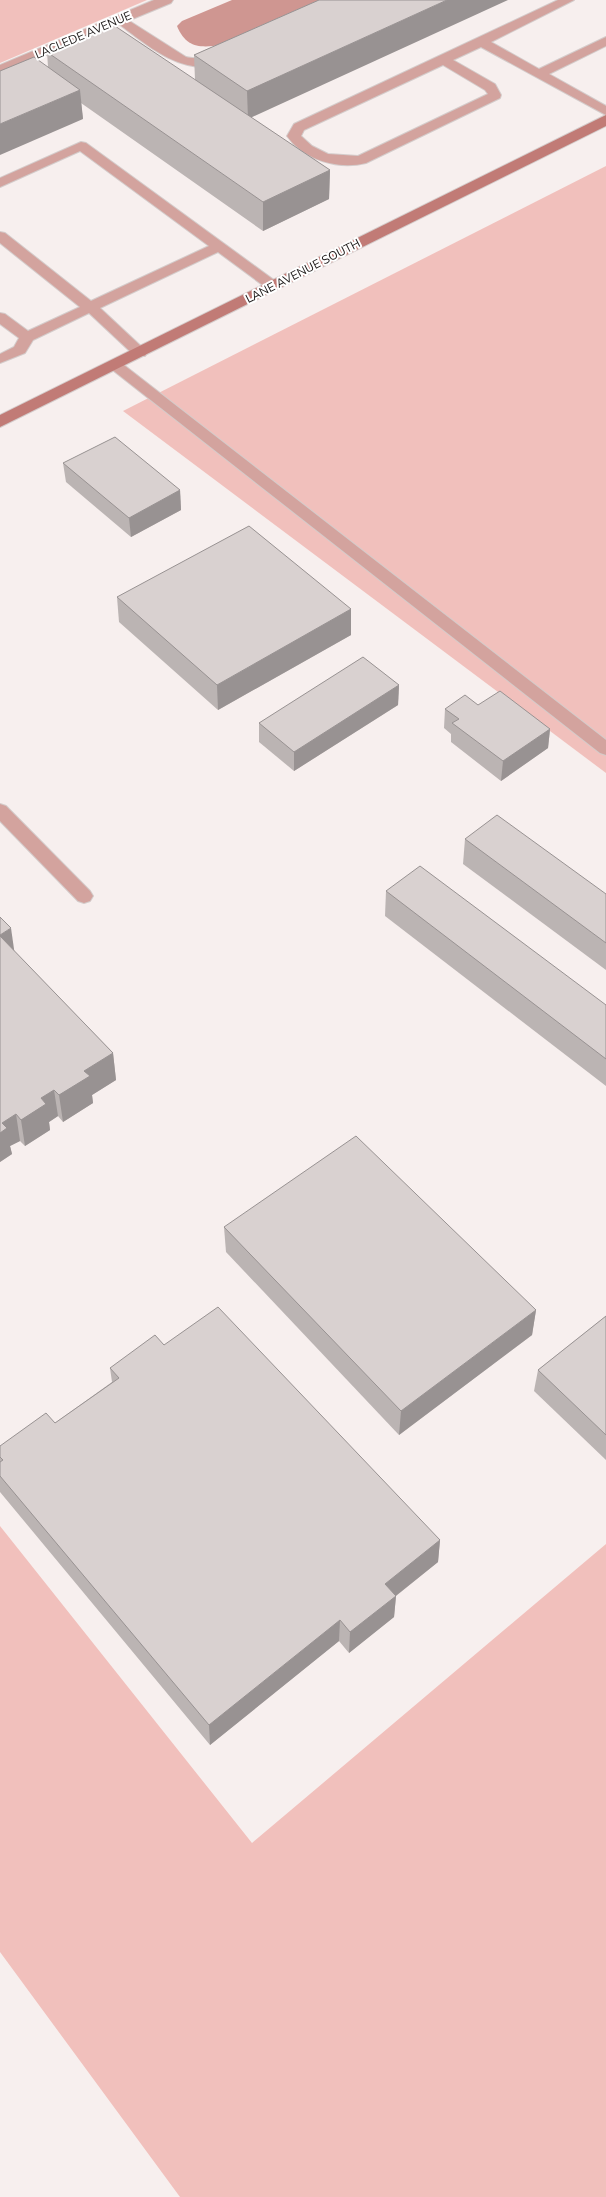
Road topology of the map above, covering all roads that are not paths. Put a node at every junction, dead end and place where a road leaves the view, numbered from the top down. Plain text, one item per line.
1 (166, 0) edge
2 (568, 0) edge
3 (120, 20) junction
4 (606, 41) edge
5 (481, 42) junction
6 (230, 58) edge
7 (444, 60) junction
8 (0, 70) edge
9 (539, 74) junction
10 (606, 111) edge
11 (606, 120) edge
12 (0, 183) edge
13 (0, 236) edge
14 (218, 247) junction
15 (273, 286) junction
16 (91, 308) junction
17 (0, 317) edge
18 (27, 337) junction
19 (140, 353) junction
20 (0, 359) edge
21 (115, 365) junction
22 (0, 422) edge
23 (606, 749) edge
24 (0, 810) edge
25 (84, 896) dead end

1 - 3 street, LACLEDE AVENUE
2 - 5 lane
3 - 6 lane
3 - 8 street, LACLEDE AVENUE
4 - 9 lane
5 - 7 lane
5 - 9 lane
7 - 7 lane
9 - 10 lane
11 - 15 main road, LANE AVENUE SOUTH
12 - 14 lane
13 - 16 lane
14 - 15 lane
14 - 16 lane
15 - 19 main road, LANE AVENUE SOUTH
16 - 18 lane
16 - 19 lane
17 - 18 lane
18 - 20 lane
19 - 21 main road, LANE AVENUE SOUTH
21 - 22 main road, LANE AVENUE SOUTH
21 - 23 lane
24 - 25 lane

